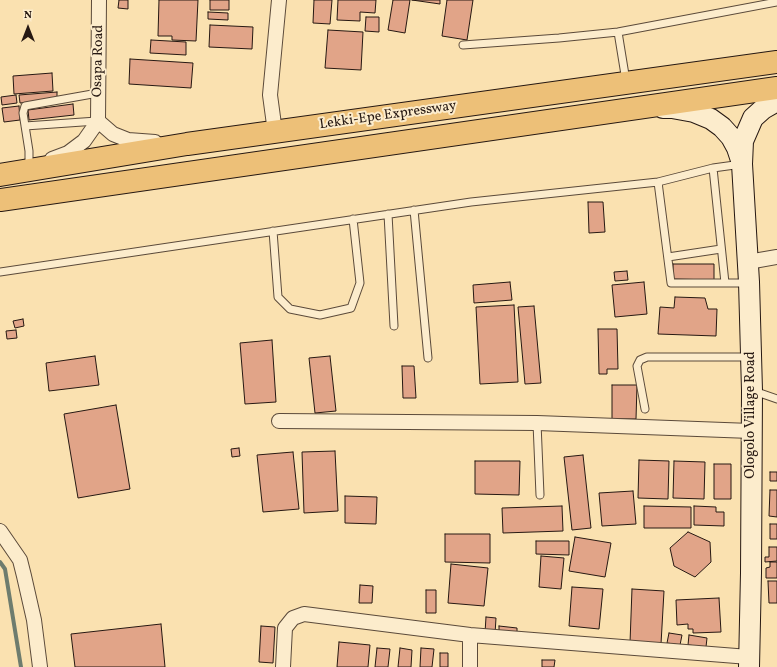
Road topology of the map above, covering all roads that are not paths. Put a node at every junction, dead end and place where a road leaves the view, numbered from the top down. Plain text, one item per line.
1 (99, 0) edge
2 (279, 0) edge
3 (777, 2) edge
4 (618, 32) junction
5 (463, 44) dead end
6 (777, 62) edge
7 (626, 83) junction
8 (777, 88) edge
9 (98, 93) junction
10 (777, 101) edge
11 (641, 108) junction
12 (98, 121) junction
13 (25, 126) junction
14 (275, 132) junction
15 (187, 144) junction
16 (742, 164) junction
17 (713, 168) junction
18 (27, 170) junction
19 (0, 174) edge
20 (658, 182) junction
21 (0, 200) edge
22 (414, 210) junction
23 (388, 214) junction
24 (353, 219) junction
25 (273, 231) junction
26 (721, 249) junction
27 (777, 256) edge
28 (668, 257) junction
29 (748, 262) junction
30 (0, 272) edge
31 (749, 282) junction
32 (725, 283) junction
33 (394, 326) dead end
34 (751, 357) junction
35 (428, 358) dead end
36 (752, 391) junction
37 (777, 399) edge
38 (644, 409) dead end
39 (279, 421) dead end
40 (537, 423) junction
41 (751, 431) junction
42 (540, 495) dead end
43 (0, 531) edge
44 (470, 635) junction
45 (749, 662) edge
46 (40, 667) edge
47 (283, 667) edge
48 (470, 667) edge

1 - 9 street, Osapa Road
2 - 14 street
3 - 4 lane
4 - 5 lane
4 - 7 lane
6 - 7 highway, Lekki-Epe Expressway
7 - 14 highway, Lekki-Epe Expressway
8 - 11 highway, Lekki-Epe Expressway
9 - 12 street, Osapa Road
9 - 13 lane
10 - 16 street
11 - 16 street
11 - 21 highway, Lekki-Epe Expressway
12 - 13 lane
12 - 15 street
12 - 18 street
13 - 18 lane
14 - 15 highway, Lekki-Epe Expressway
15 - 18 highway, Lekki-Epe Expressway
16 - 17 lane
16 - 29 street, Ologolo Village Road
17 - 20 lane
17 - 26 lane
18 - 19 highway, Lekki-Epe Expressway
20 - 22 lane
20 - 28 lane
22 - 23 lane
22 - 35 lane
23 - 24 lane
23 - 33 lane
24 - 25 lane
24 - 25 lane
25 - 30 lane
26 - 28 lane
26 - 32 lane
27 - 29 street
28 - 32 lane
29 - 31 street, Ologolo Village Road
31 - 32 lane
31 - 34 street, Ologolo Village Road
34 - 36 street, Ologolo Village Road
34 - 38 lane
36 - 37 lane
36 - 41 street, Ologolo Village Road
39 - 40 street
40 - 41 street
40 - 42 lane
41 - 45 street, Ologolo Village Road
43 - 46 street
44 - 45 street
44 - 47 street
44 - 48 street

